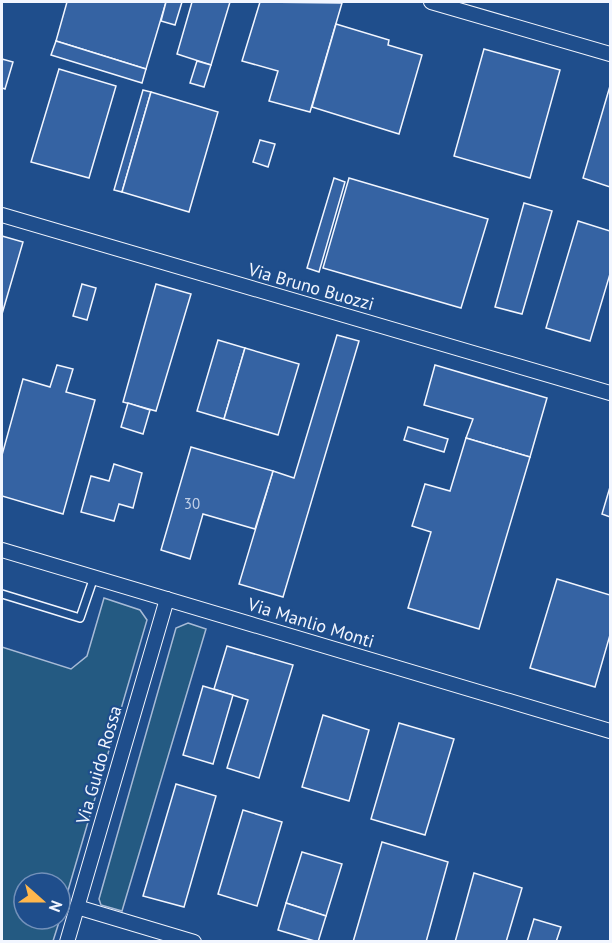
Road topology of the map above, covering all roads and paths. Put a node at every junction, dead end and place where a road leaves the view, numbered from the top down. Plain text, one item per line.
1 (431, 2) edge
2 (610, 54) edge
3 (2, 214) edge
4 (610, 393) edge
5 (2, 550) edge
6 (94, 578) junction
7 (2, 594) edge
8 (167, 599) junction
9 (610, 731) edge
10 (77, 907) junction
11 (67, 942) edge
12 (194, 942) edge

1 - 2 street
3 - 4 street, Via Bruno Buozzi
5 - 6 street, Via Manlio Monti
6 - 7 lane
6 - 8 street, Via Manlio Monti
8 - 9 street, Via Manlio Monti
8 - 10 street, Via Guido Rossa
10 - 11 street, Via Guido Rossa
10 - 12 street

